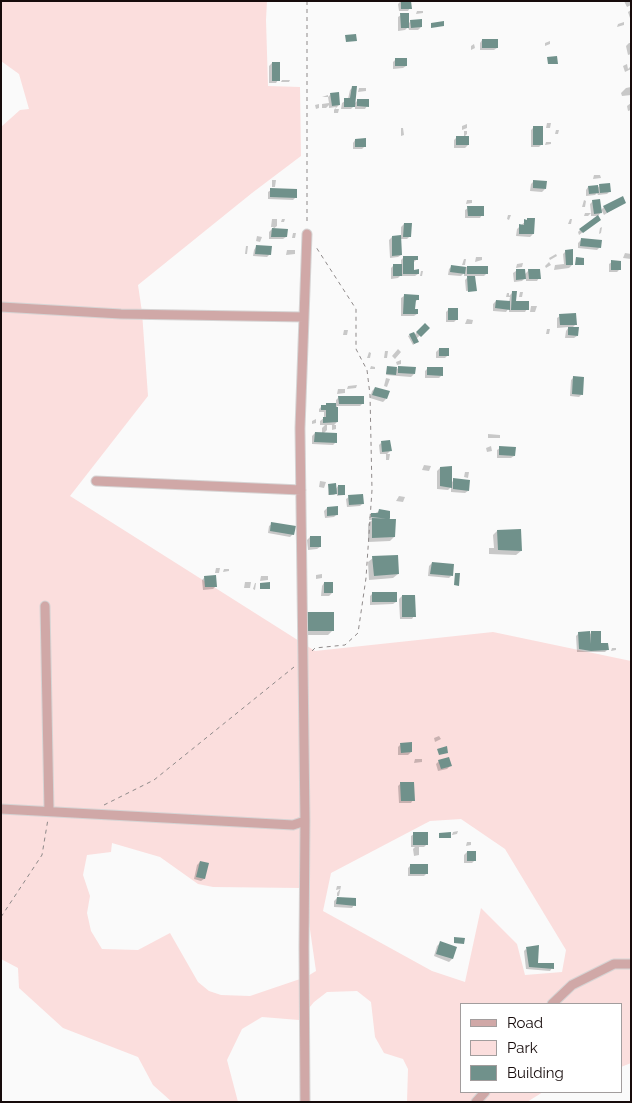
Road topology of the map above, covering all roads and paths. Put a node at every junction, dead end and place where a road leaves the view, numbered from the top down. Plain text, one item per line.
1 (307, 234) dead end
2 (1, 307) edge
3 (304, 317) junction
4 (96, 481) dead end
5 (301, 490) junction
6 (45, 606) dead end
7 (1, 809) edge
8 (49, 811) junction
9 (305, 821) junction
10 (1, 916) edge
11 (631, 964) edge
12 (553, 1003) edge
13 (305, 1102) edge

1 - 3 street
2 - 3 street
3 - 5 street
4 - 5 street
5 - 9 street
6 - 8 street
7 - 8 street
8 - 9 street
8 - 10 path
9 - 13 street
11 - 12 street

